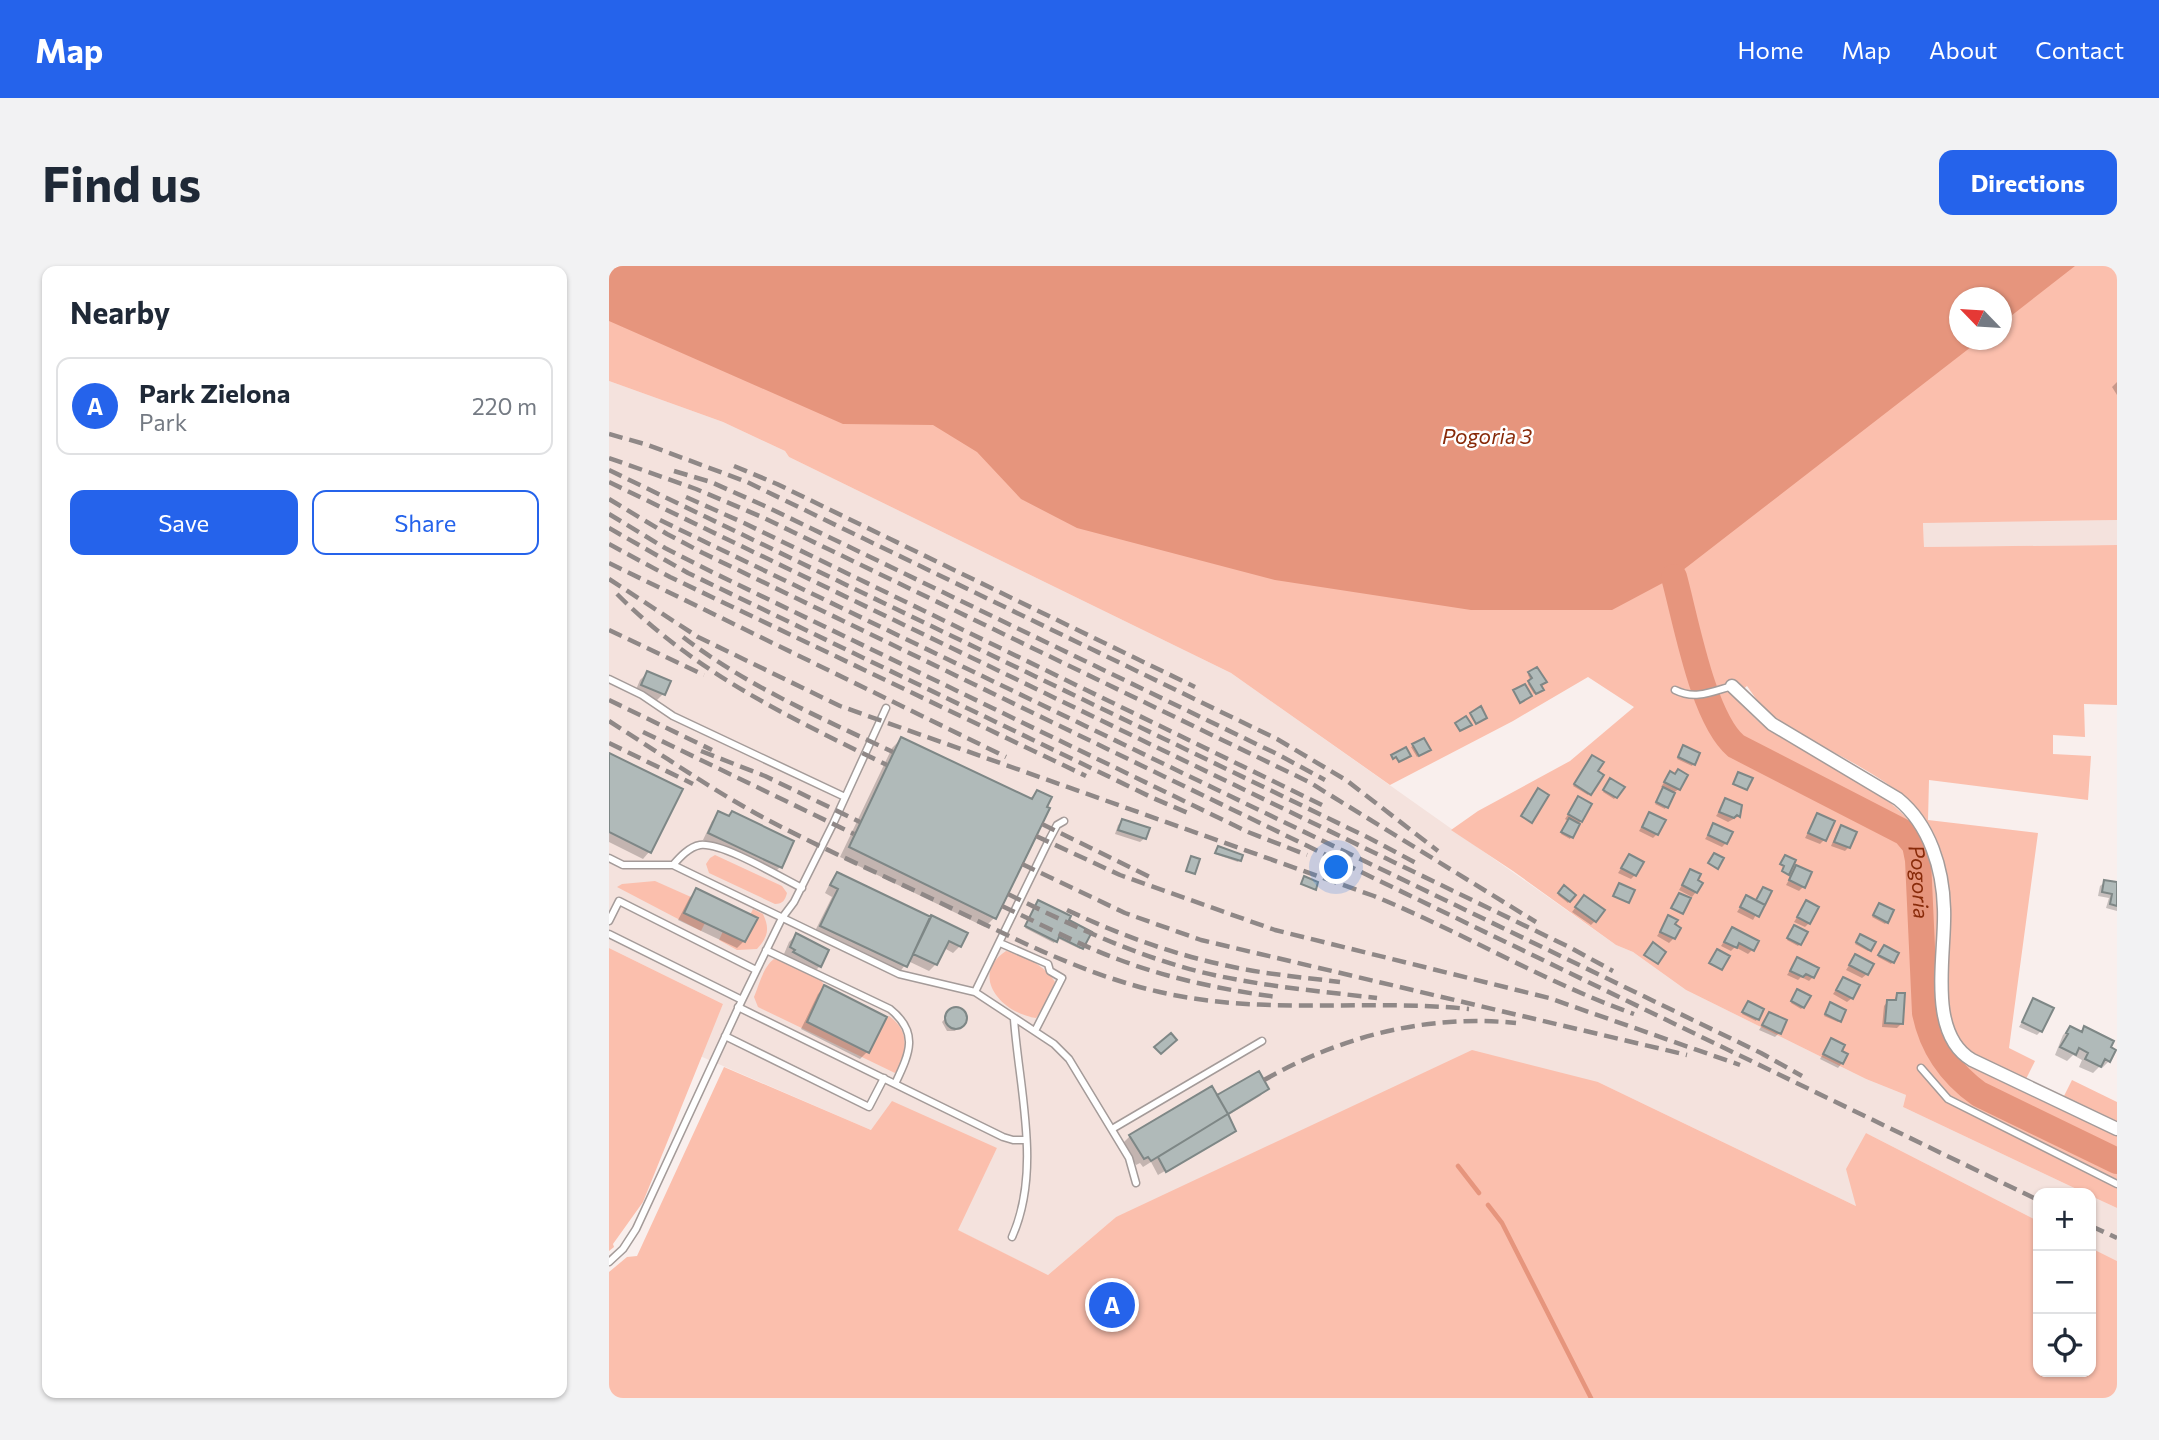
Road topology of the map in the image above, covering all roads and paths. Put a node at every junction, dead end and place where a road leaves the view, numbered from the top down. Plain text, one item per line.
1 (609, 679) edge
2 (1726, 688) joint
3 (1675, 690) dead end
4 (886, 708) dead end
5 (845, 797) junction
6 (1063, 821) dead end
7 (609, 858) edge
8 (673, 864) junction
9 (802, 888) junction
10 (782, 918) junction
11 (609, 921) edge
12 (609, 934) edge
13 (1000, 943) junction
14 (767, 950) junction
15 (756, 970) junction
16 (975, 992) junction
17 (740, 1004) junction
18 (1014, 1019) junction
19 (1035, 1031) junction
20 (725, 1036) junction
21 (1262, 1041) dead end
22 (1921, 1068) dead end
23 (884, 1078) junction
24 (895, 1084) junction
25 (1112, 1129) junction
26 (2117, 1129) edge
27 (1026, 1140) junction
28 (1136, 1183) dead end
29 (2117, 1184) edge
30 (1012, 1237) dead end
31 (609, 1262) edge

1 - 5 lane
2 - 3 lane
2 - 26 street
4 - 5 lane
5 - 9 lane
6 - 13 lane
7 - 8 lane
8 - 9 lane
8 - 10 lane
9 - 10 lane
10 - 14 lane
10 - 16 lane
11 - 15 lane
12 - 17 lane
13 - 16 lane
13 - 19 lane
14 - 15 lane
14 - 24 lane
15 - 17 lane
16 - 18 lane
17 - 20 lane
17 - 23 lane
18 - 19 lane
18 - 27 lane
19 - 25 lane
20 - 23 lane
20 - 31 lane
21 - 25 lane
22 - 29 lane
23 - 24 lane
24 - 27 lane
25 - 28 lane
27 - 30 lane

